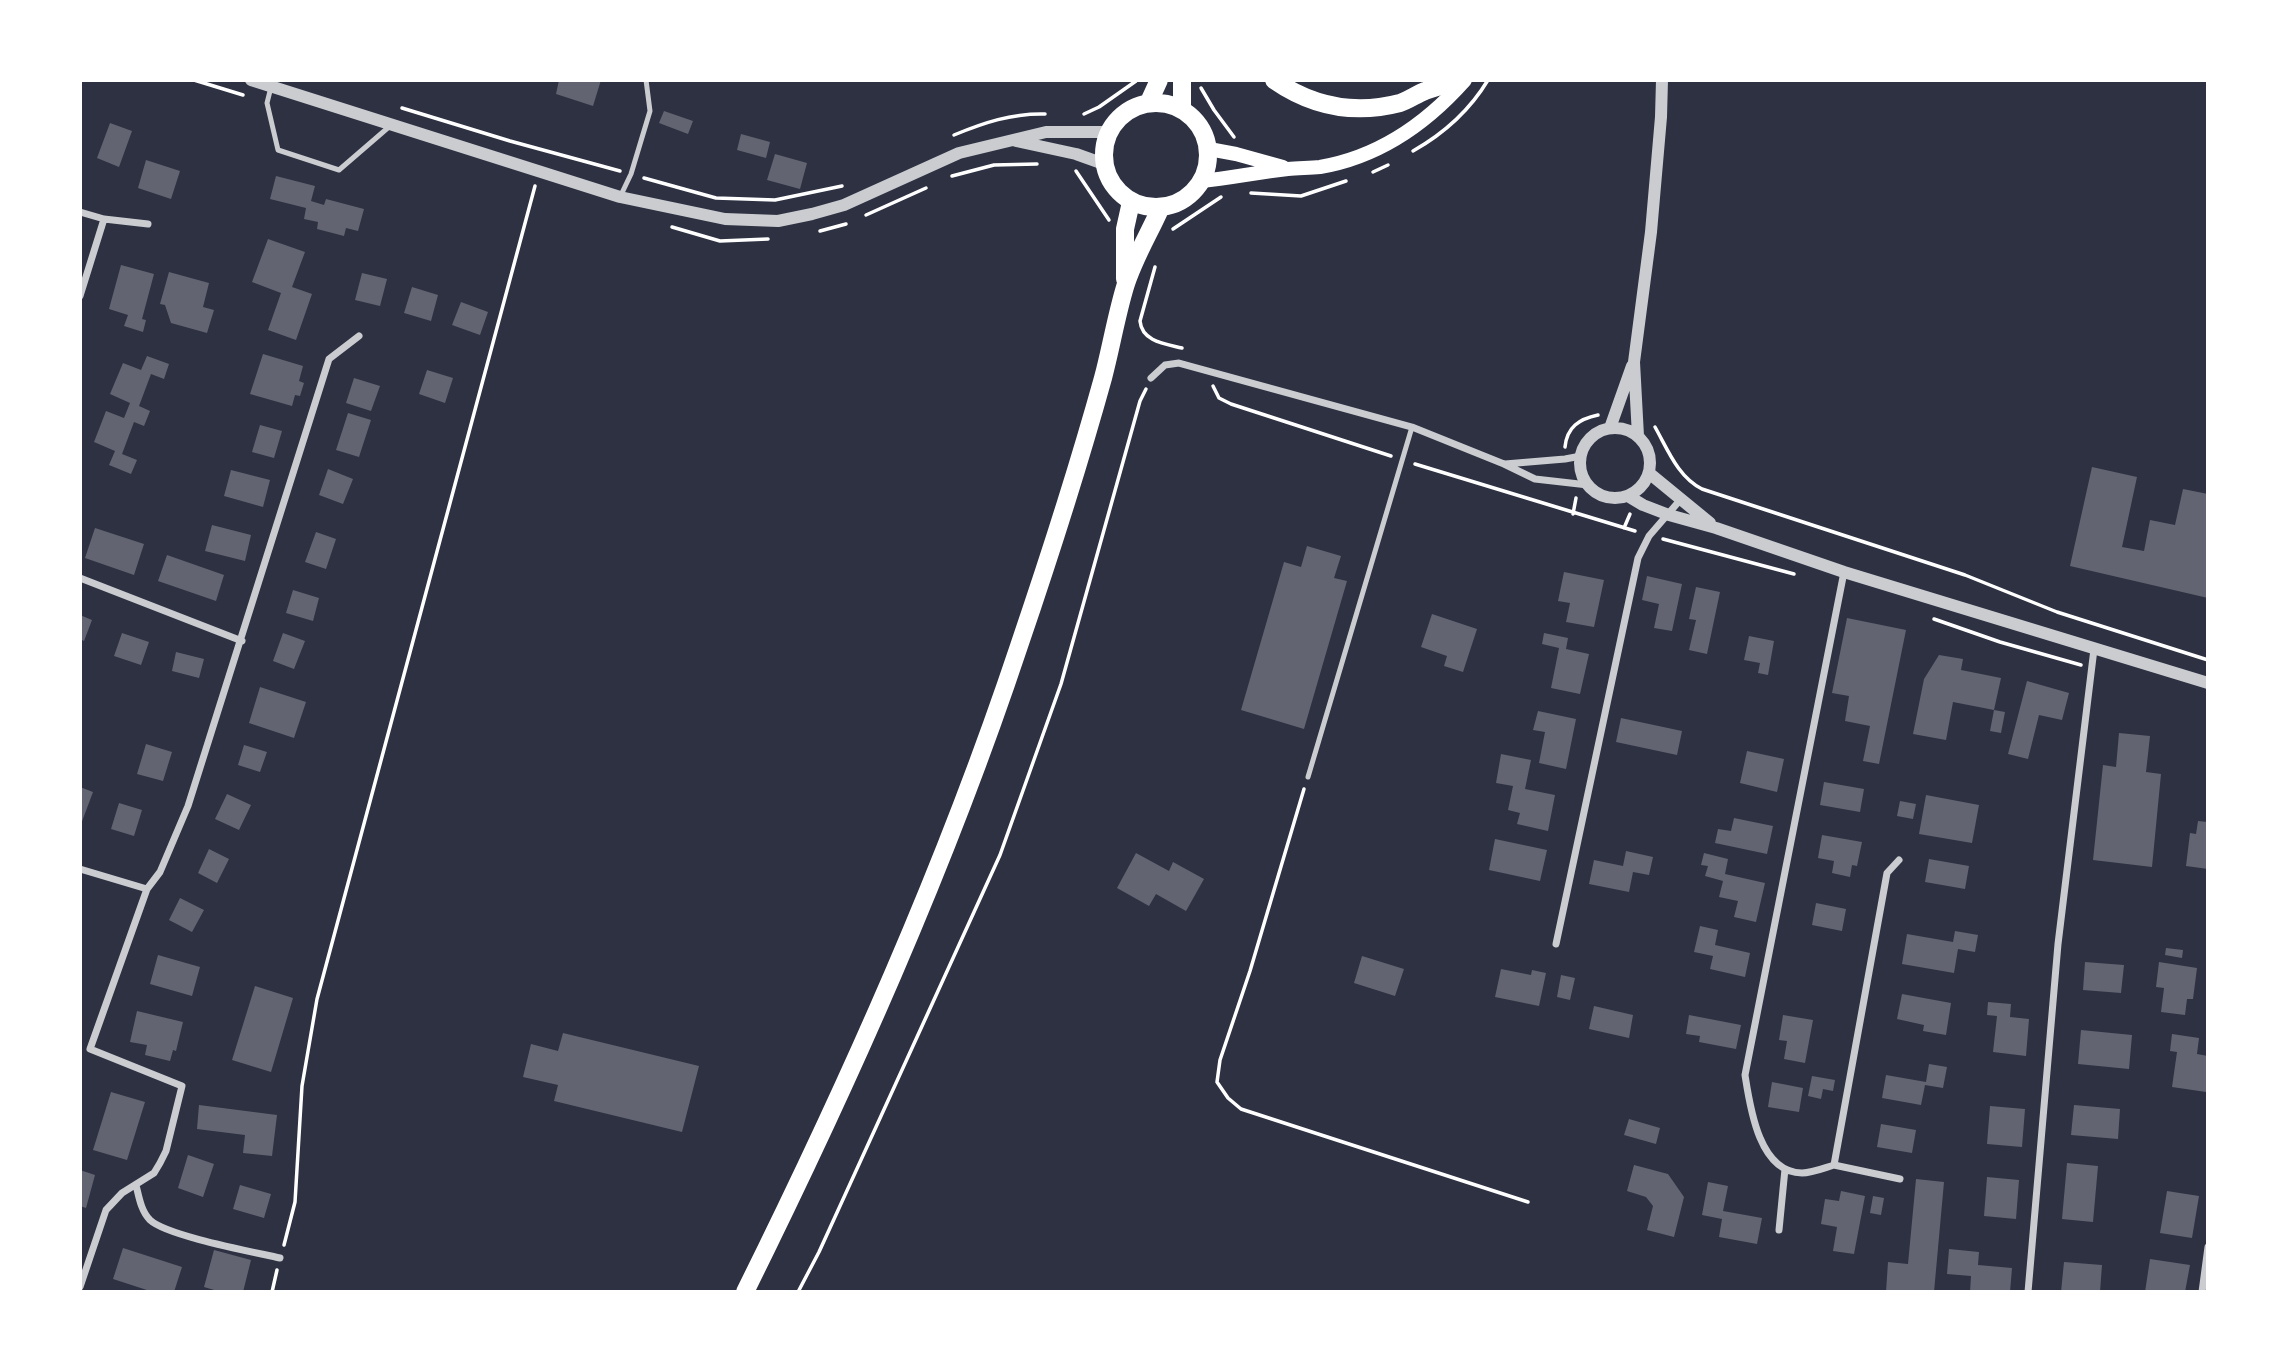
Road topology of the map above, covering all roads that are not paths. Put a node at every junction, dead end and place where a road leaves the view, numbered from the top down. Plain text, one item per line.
1 (251, 80) edge
2 (646, 80) edge
3 (1159, 80) edge
4 (1275, 80) edge
5 (1464, 80) edge
6 (1662, 80) edge
7 (1188, 82) edge
8 (271, 87) junction
9 (1149, 102) junction
10 (1182, 109) junction
11 (393, 124) junction
12 (1108, 132) junction
13 (1012, 141) junction
14 (1209, 149) junction
15 (1104, 164) junction
16 (1287, 169) junction
17 (1202, 181) junction
18 (620, 197) junction
19 (1131, 202) junction
20 (1161, 207) junction
21 (80, 212) edge
22 (104, 219) junction
23 (148, 224) dead end
24 (1125, 286) junction
25 (80, 296) edge
26 (359, 335) dead end
27 (1634, 362) junction
28 (1151, 378) road end
29 (1412, 427) junction
30 (1610, 428) junction
31 (1638, 436) junction
32 (1581, 456) junction
33 (1504, 464) junction
34 (1649, 473) junction
35 (1588, 485) junction
36 (1628, 496) junction
37 (1681, 499) junction
38 (1669, 515) junction
39 (1716, 528) junction
40 (1844, 572) junction
41 (80, 578) edge
42 (242, 640) junction
43 (2094, 649) junction
44 (2207, 682) edge
45 (1308, 777) road end
46 (1899, 860) dead end
47 (80, 869) edge
48 (146, 889) junction
49 (1556, 944) dead end
50 (1834, 1165) junction
51 (1785, 1169) junction
52 (1900, 1179) dead end
53 (136, 1185) junction
54 (1779, 1230) dead end
55 (2207, 1247) edge
56 (281, 1258) road end
57 (80, 1287) edge
58 (745, 1292) edge
59 (2028, 1292) edge
60 (2203, 1292) edge

1 - 8 street
2 - 18 lane
3 - 9 main road
4 - 5 main road
5 - 16 main road
6 - 27 street
7 - 10 main road
8 - 11 street
8 - 11 lane
9 - 10 main road
9 - 12 main road
10 - 14 main road
11 - 18 street
12 - 13 street
12 - 15 main road
13 - 15 street
13 - 18 street
14 - 16 main road
14 - 17 main road
15 - 19 main road
16 - 17 main road
17 - 20 main road
19 - 20 main road
19 - 24 main road
20 - 24 main road
21 - 22 street
22 - 23 street
22 - 25 street
24 - 58 main road
26 - 42 street
27 - 30 street
27 - 31 street
28 - 29 street
29 - 33 street
29 - 45 lane
30 - 31 street
30 - 32 street
31 - 34 street
32 - 33 street
32 - 35 street
33 - 35 street
34 - 36 street
34 - 37 street
35 - 36 street
36 - 38 street
37 - 38 street
37 - 39 street
38 - 39 street
38 - 49 street
39 - 40 street
40 - 43 street
40 - 51 street
41 - 42 street
42 - 48 street
43 - 44 street
43 - 59 street
46 - 50 street
47 - 48 street
48 - 53 street
50 - 51 street
50 - 52 street
51 - 54 street
53 - 56 street
53 - 57 street
55 - 60 street

